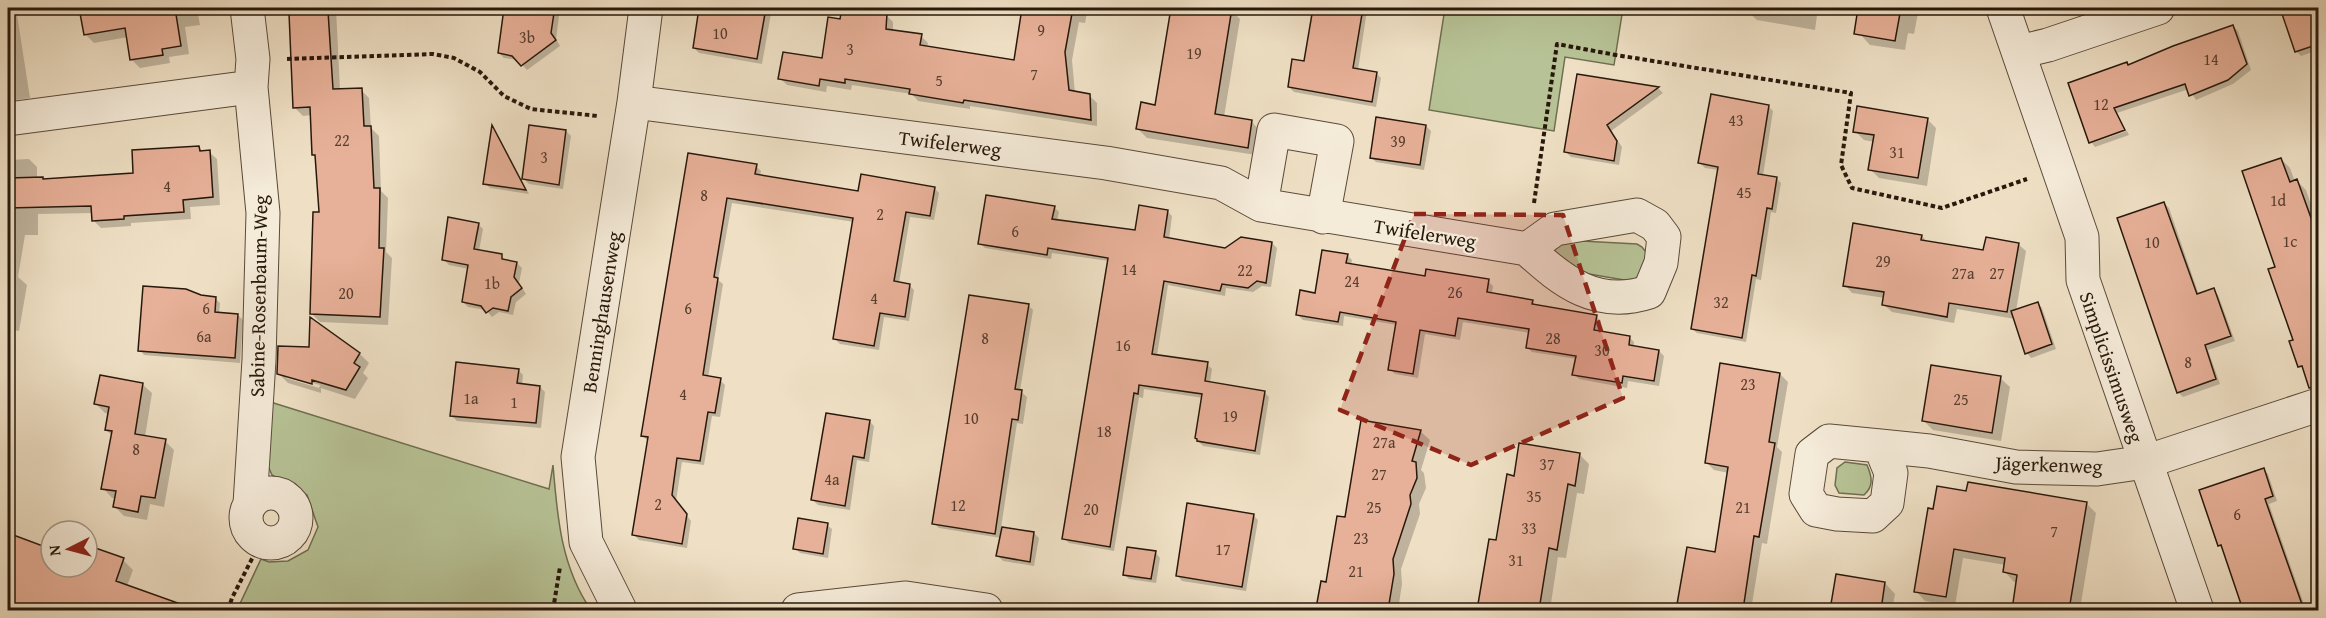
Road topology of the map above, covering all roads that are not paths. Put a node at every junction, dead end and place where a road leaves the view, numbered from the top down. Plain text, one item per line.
1 (247, 8) edge
2 (646, 8) edge
3 (2003, 8) edge
4 (2158, 8) edge
5 (2019, 52) junction
6 (252, 73) junction
7 (634, 102) junction
8 (8, 118) edge
9 (1261, 205) junction
10 (1323, 217) junction
11 (1527, 249) road end
12 (2319, 405) edge
13 (1880, 446) dead end
14 (2145, 462) junction
15 (250, 504) junction
16 (620, 610) edge
17 (798, 610) edge
18 (986, 610) edge
19 (2197, 610) edge

1 - 6 street, Sabine-Rosenbaum-Weg
2 - 7 street, Benninghausenweg
3 - 5 street, Simplicissimusweg
4 - 5 street
5 - 14 street, Simplicissimusweg
6 - 8 street
6 - 15 street, Sabine-Rosenbaum-Weg
7 - 9 street, Twifelerweg
7 - 16 street, Benninghausenweg
9 - 10 street, Twifelerweg
9 - 10 street
10 - 11 street, Twifelerweg
12 - 14 street, Jägerkenweg
13 - 14 street, Jägerkenweg
14 - 19 street, Simplicissimusweg
15 - 15 street, Sabine-Rosenbaum-Weg
17 - 18 street

